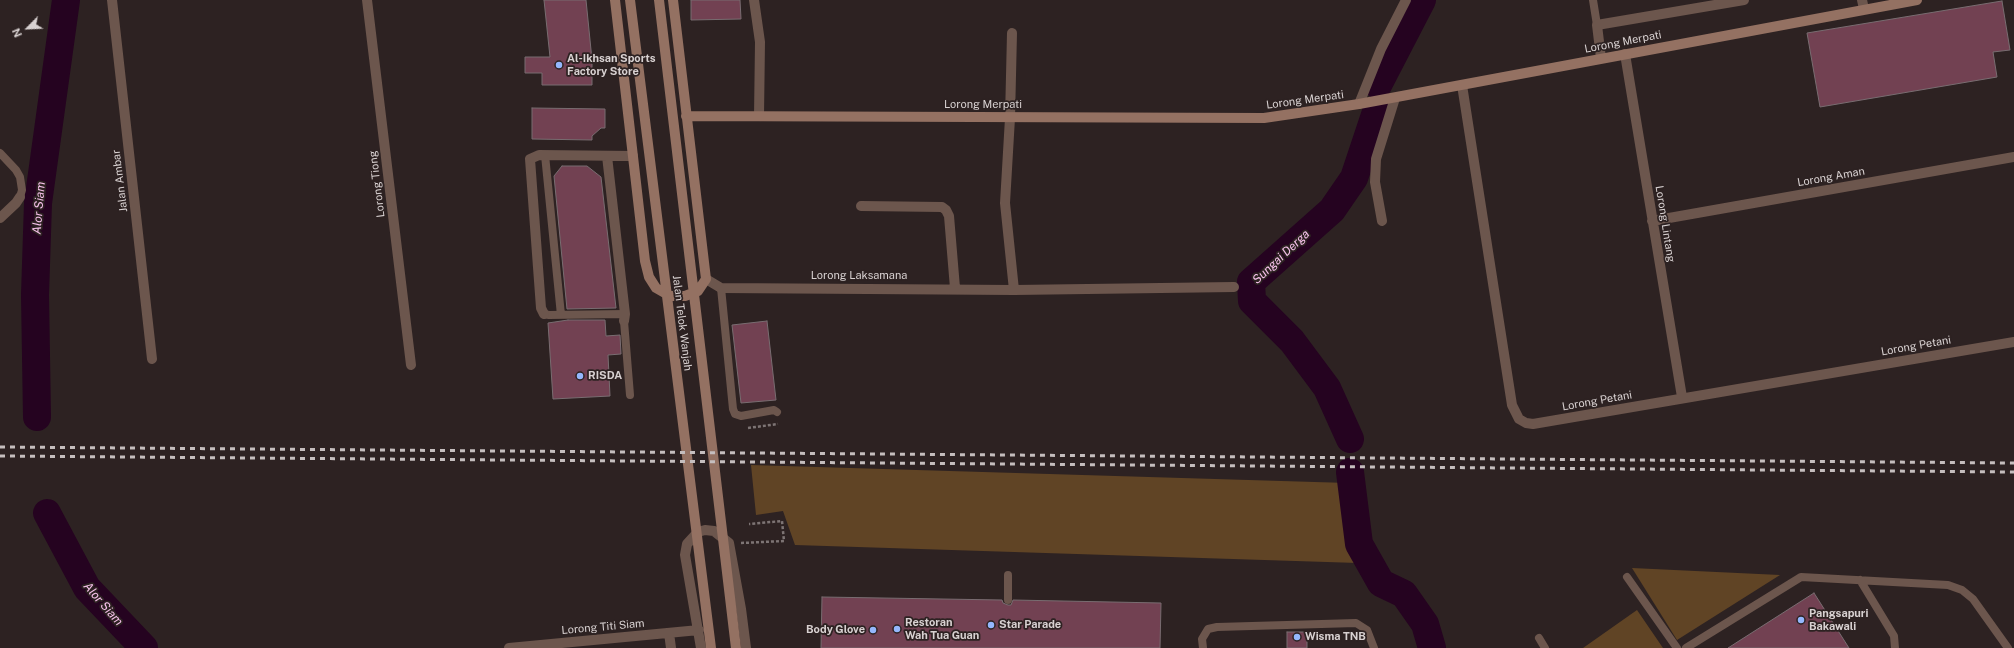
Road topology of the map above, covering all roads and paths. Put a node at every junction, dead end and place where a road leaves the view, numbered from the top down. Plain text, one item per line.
1 (112, 0) edge
2 (367, 0) edge
3 (615, 0) edge
4 (630, 0) edge
5 (659, 0) edge
6 (674, 0) edge
7 (754, 0) edge
8 (1406, 0) edge
9 (1593, 0) edge
10 (1744, 0) edge
11 (1917, 0) edge
12 (1863, 5) edge
13 (1597, 25) junction
14 (1012, 32) dead end
15 (1625, 54) junction
16 (1601, 58) junction
17 (1462, 85) junction
18 (1395, 98) junction
19 (1359, 104) junction
20 (686, 116) junction
21 (759, 116) junction
22 (1010, 118) junction
23 (0, 153) edge
24 (545, 155) junction
25 (607, 156) junction
26 (633, 156) junction
27 (2014, 157) edge
28 (20, 197) joint
29 (861, 206) dead end
30 (0, 218) edge
31 (1382, 221) dead end
32 (1652, 221) junction
33 (706, 279) junction
34 (1234, 287) dead end
35 (721, 288) junction
36 (955, 288) junction
37 (1014, 290) junction
38 (544, 314) joint
39 (561, 315) junction
40 (625, 318) junction
41 (2014, 342) edge
42 (152, 359) dead end
43 (411, 365) dead end
44 (630, 395) dead end
45 (1682, 397) junction
46 (777, 412) dead end
47 (778, 425) dead end
48 (745, 428) dead end
49 (749, 524) dead end
50 (729, 543) junction
51 (1008, 576) dead end
52 (1627, 577) dead end
53 (1860, 580) junction
54 (1008, 600) dead end
55 (699, 630) junction
56 (669, 633) junction
57 (1539, 638) dead end
58 (589, 644) edge
59 (509, 648) edge
60 (671, 648) edge
61 (701, 648) edge
62 (711, 648) edge
63 (736, 648) edge
64 (746, 648) edge
65 (1202, 648) edge
66 (1374, 648) edge
67 (1546, 648) edge
68 (1677, 648) edge
69 (1686, 648) edge
70 (1895, 648) edge
71 (2008, 648) edge

1 - 42 street, Jalan Ambar
2 - 43 street, Lorong Tiong
3 - 26 main road
4 - 62 main road, Jalan Telok Wanjah
5 - 63 main road, Jalan Telok Wanjah
6 - 20 main road
7 - 21 street
8 - 19 street
9 - 13 lane
10 - 13 street
11 - 12 main road, Lorong Merpati
12 - 15 main road, Lorong Merpati
13 - 16 street
14 - 22 street
15 - 16 main road, Lorong Merpati
15 - 32 street, Lorong Lintang
16 - 17 main road, Lorong Merpati
17 - 18 main road, Lorong Merpati
17 - 45 street, Lorong Petani
18 - 19 main road, Lorong Merpati
18 - 31 street
19 - 22 main road, Lorong Merpati
20 - 21 main road, Lorong Merpati
20 - 33 main road
21 - 22 main road, Lorong Merpati
22 - 37 street
23 - 28 lane
24 - 25 street
24 - 38 street
24 - 39 lane
25 - 26 street
25 - 40 street
26 - 33 main road
27 - 32 street, Lorong Aman
28 - 30 street
29 - 36 street
32 - 45 street, Lorong Lintang
33 - 35 street
34 - 37 street, Lorong Laksamana
35 - 36 street, Lorong Laksamana
35 - 46 lane
36 - 37 street, Lorong Laksamana
38 - 39 lane
39 - 40 lane
40 - 44 lane
41 - 45 street, Lorong Petani
47 - 48 path
49 - 50 path
50 - 55 street
50 - 64 street
51 - 54 lane
52 - 68 lane
53 - 69 lane
53 - 70 lane
53 - 71 lane
55 - 56 street, Lorong Titi Siam
55 - 61 street
56 - 58 street, Lorong Titi Siam
56 - 60 street
57 - 67 lane
58 - 59 street, Lorong Titi Siam
65 - 66 lane

